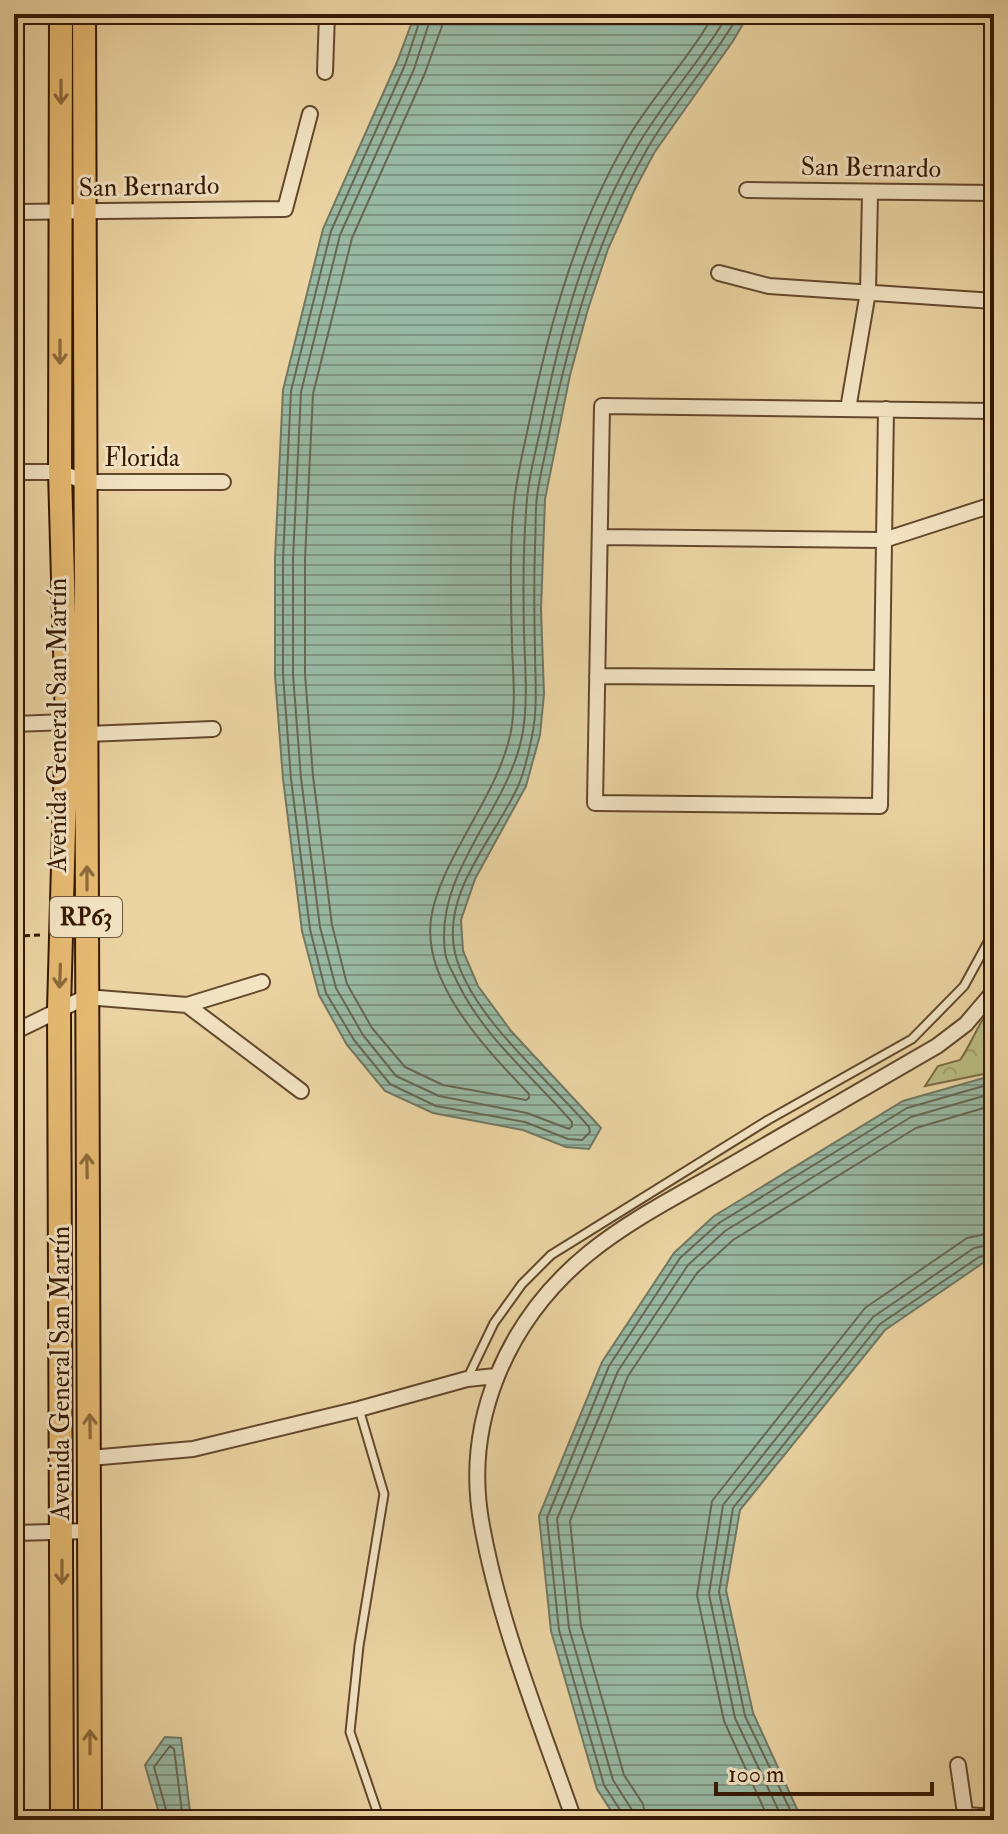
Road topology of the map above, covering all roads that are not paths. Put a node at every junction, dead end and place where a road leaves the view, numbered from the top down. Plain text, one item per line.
1 (61, 14) edge
2 (84, 14) edge
3 (327, 14) edge
4 (325, 72) dead end
5 (310, 114) dead end
6 (747, 190) dead end
7 (870, 193) junction
8 (994, 193) edge
9 (14, 212) edge
10 (60, 213) junction
11 (85, 213) junction
12 (719, 273) dead end
13 (868, 292) junction
14 (994, 301) edge
15 (848, 409) junction
16 (886, 409) junction
17 (994, 411) edge
18 (14, 472) edge
19 (60, 472) junction
20 (85, 482) junction
21 (223, 482) dead end
22 (994, 508) edge
23 (600, 537) junction
24 (884, 540) junction
25 (597, 676) junction
26 (882, 678) junction
27 (67, 722) junction
28 (14, 724) edge
29 (213, 729) dead end
30 (87, 734) junction
31 (994, 931) edge
32 (262, 982) dead end
33 (994, 991) edge
34 (86, 997) junction
35 (187, 1005) junction
36 (59, 1009) junction
37 (14, 1032) edge
38 (301, 1091) dead end
39 (496, 1376) junction
40 (467, 1379) junction
41 (359, 1409) junction
42 (90, 1458) junction
43 (90, 1531) junction
44 (62, 1532) junction
45 (14, 1533) edge
46 (958, 1765) dead end
47 (994, 1817) edge
48 (966, 1818) edge
49 (62, 1820) edge
50 (90, 1820) edge
51 (380, 1820) edge
52 (574, 1820) edge

1 -> 10 main road, Avenida General San Martín / RP63
2 - 11 main road, Avenida General San Martín / RP63
3 - 4 street
5 - 11 street, San Bernardo
6 - 7 street, San Bernardo
7 - 8 street, San Bernardo
7 - 13 street
9 - 10 street, San Bernardo
10 - 11 street, San Bernardo
10 -> 19 main road, Avenida General San Martín / RP63
11 - 20 main road, Avenida General San Martín / RP63
12 - 13 street
13 - 14 street
13 - 15 street
15 - 16 street
15 - 23 street
16 - 17 street
16 - 24 street
18 - 19 street, Florida
19 - 20 street, Florida
19 - 27 main road, Avenida General San Martín / RP63
20 - 21 street, Florida
20 - 30 main road, Avenida General San Martín / RP63
22 - 24 street
23 - 24 street
23 - 25 street
24 - 26 street
25 - 26 street
25 - 26 street
27 - 28 street
27 - 30 street
27 -> 36 main road, Avenida General San Martín / RP63
29 - 30 street
34 -> 30 main road, Avenida General San Martín / RP63
31 - 40 lane
32 - 35 street
33 - 39 street
34 - 35 street
34 - 36 street
42 -> 34 main road, Avenida General San Martín / RP63
35 - 38 street
36 - 37 street
36 - 44 main road, Avenida General San Martín / RP63
39 - 40 street
39 - 52 street
40 - 41 street
41 - 42 street
41 - 51 lane
42 - 43 main road, Avenida General San Martín / RP63
43 - 44 street
50 -> 43 main road, Avenida General San Martín / RP63
44 - 45 street
44 -> 49 main road, Avenida General San Martín / RP63
46 - 48 street
47 - 48 street

